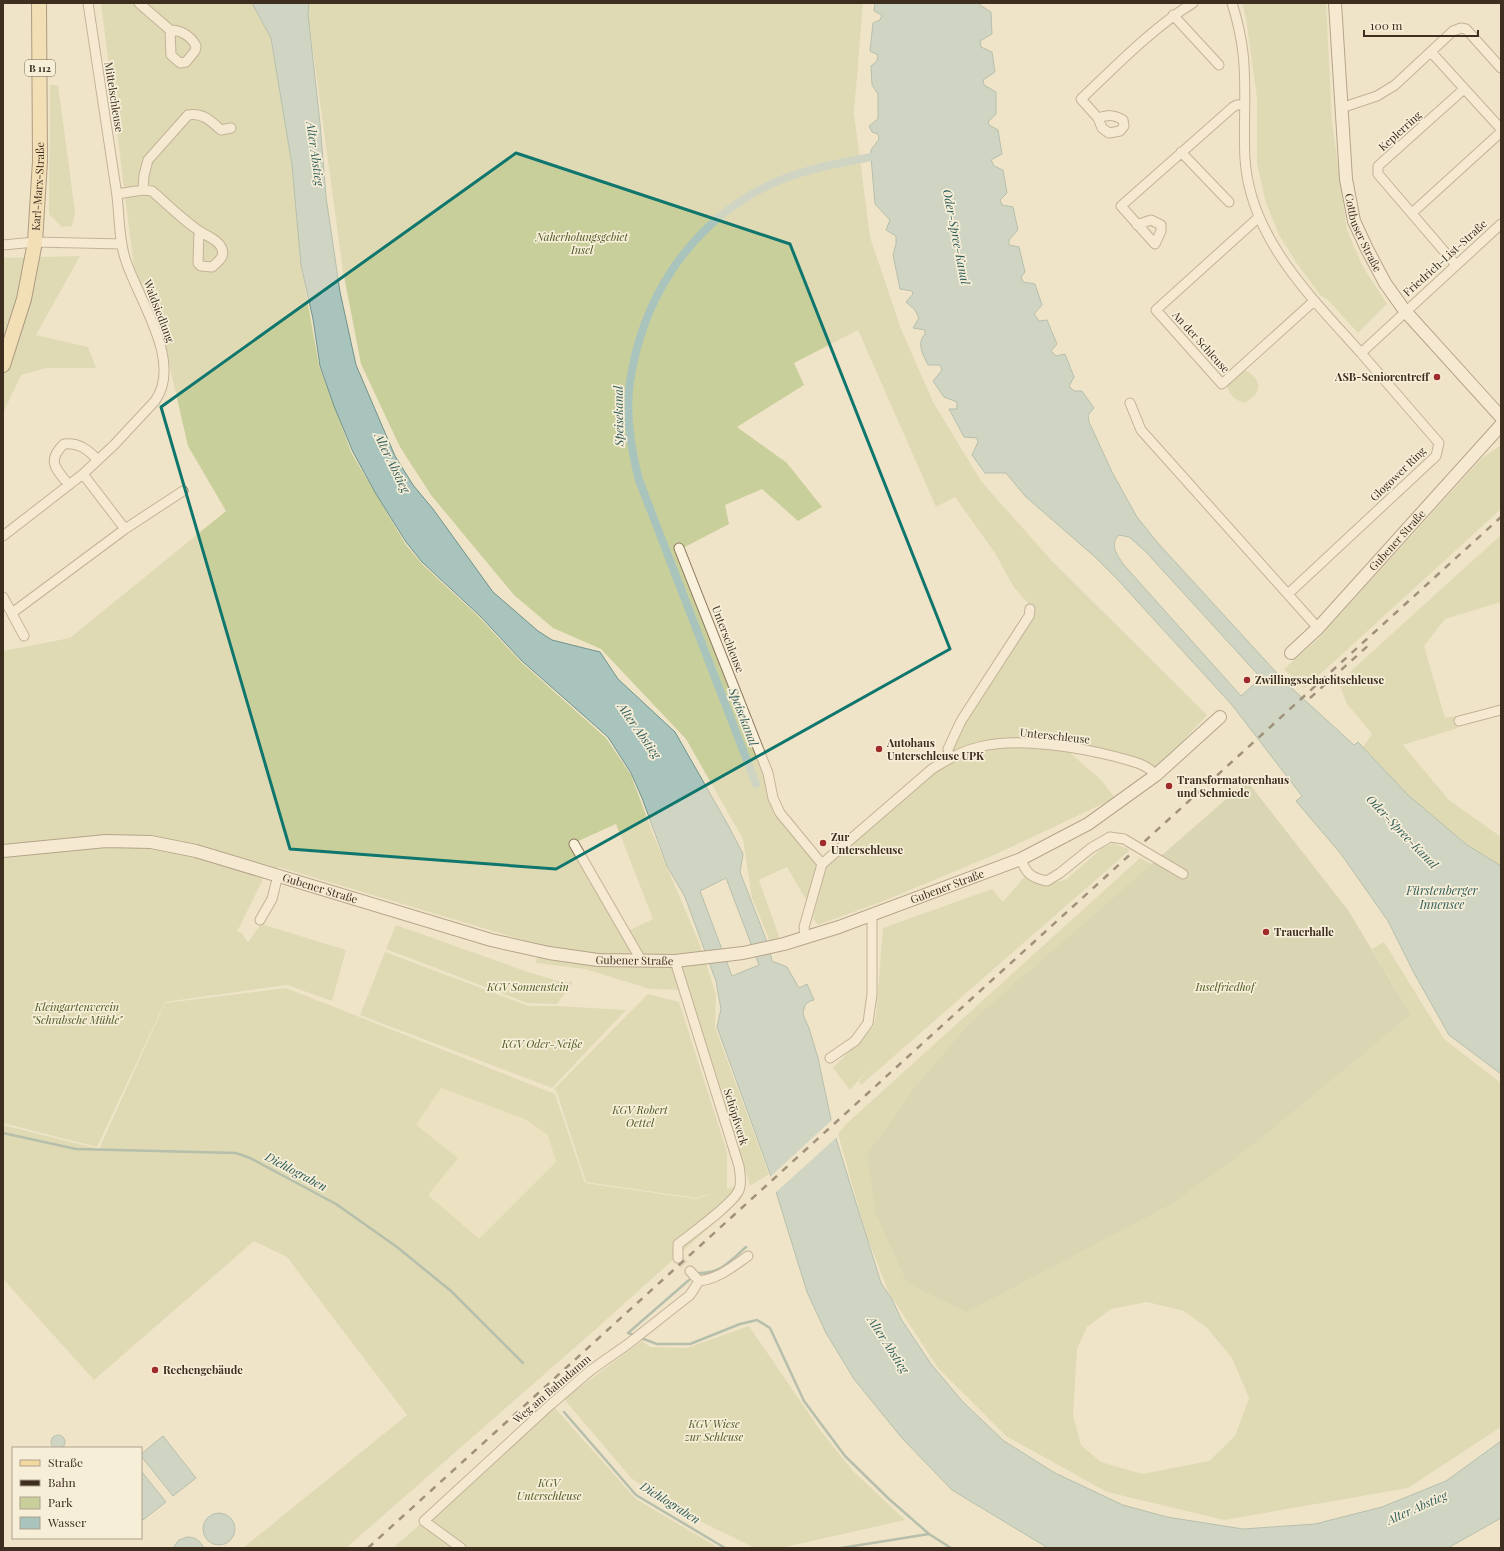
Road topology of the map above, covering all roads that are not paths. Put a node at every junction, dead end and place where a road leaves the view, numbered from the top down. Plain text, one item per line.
1 (39, 3) edge
2 (88, 3) edge
3 (139, 3) edge
4 (1193, 3) edge
5 (1232, 3) edge
6 (1335, 3) edge
7 (1173, 15) junction
8 (170, 30) dead end
9 (1431, 52) junction
10 (1219, 65) dead end
11 (1501, 68) edge
12 (1464, 89) junction
13 (1245, 104) junction
14 (1341, 108) junction
15 (1098, 118) dead end
16 (231, 128) dead end
17 (1501, 129) edge
18 (1501, 132) edge
19 (1181, 152) junction
20 (143, 190) junction
21 (117, 194) junction
22 (1229, 202) dead end
23 (1412, 213) junction
24 (1259, 217) junction
25 (1501, 224) edge
26 (1137, 225) dead end
27 (199, 231) dead end
28 (35, 242) junction
29 (122, 244) junction
30 (3, 245) edge
31 (1456, 265) junction
32 (1314, 301) junction
33 (1405, 311) junction
34 (1360, 352) junction
35 (3, 365) edge
36 (1130, 403) dead end
37 (1501, 417) edge
38 (1501, 425) edge
39 (98, 460) junction
40 (83, 474) junction
41 (69, 485) junction
42 (183, 491) dead end
43 (125, 529) junction
44 (3, 536) edge
45 (679, 548) dead end
46 (1288, 594) junction
47 (3, 597) edge
48 (1030, 609) dead end
49 (12, 613) junction
50 (1318, 628) junction
51 (24, 636) dead end
52 (1291, 653) dead end
53 (1501, 710) edge
54 (1220, 717) dead end
55 (1459, 721) dead end
56 (949, 759) junction
57 (1156, 775) junction
58 (574, 844) dead end
59 (3, 851) edge
60 (1021, 859) junction
61 (822, 864) junction
62 (1183, 874) dead end
63 (278, 875) junction
64 (872, 916) junction
65 (260, 920) dead end
66 (805, 938) junction
67 (641, 960) junction
68 (676, 961) junction
69 (830, 1058) dead end
70 (748, 1256) dead end
71 (678, 1258) dead end
72 (690, 1270) tunnel mouth
73 (700, 1281) junction
74 (461, 1548) edge

1 - 28 main road, Karl-Marx-Straße / B 112
2 - 21 street, Mittelschleuse
3 - 8 street
4 - 7 street
5 - 13 street
6 - 14 main road, Cottbuser Straße
7 - 10 street
7 - 15 street
9 - 11 street
9 - 12 street
9 - 14 street
12 - 17 street
12 - 23 street, Keplerring
13 - 19 street
13 - 24 street
14 - 33 main road, Cottbuser Straße
16 - 20 street
18 - 23 street
19 - 22 street
19 - 26 street
20 - 21 street
20 - 27 street
21 - 29 street, Mittelschleuse
23 - 31 street, Keplerring
24 - 32 street
24 - 32 street, An der Schleuse
25 - 31 street, Friedrich-List-Straße
28 - 29 street
28 - 30 street
28 - 35 main road, Karl-Marx-Straße / B 112
29 - 39 street, Waldsiedlung
31 - 33 street, Friedrich-List-Straße
32 - 34 street
33 - 34 street
33 - 37 main road, Cottbuser Straße
34 - 46 street, Glogower Ring
36 - 46 street
38 - 50 main road, Gubener Straße
39 - 40 street, Waldsiedlung
39 - 41 street
40 - 41 street, Waldsiedlung
40 - 43 street
41 - 44 street, Waldsiedlung
42 - 43 street
43 - 49 street
45 - 61 street, Unterschleuse
46 - 50 street
47 - 49 street
48 - 56 street
49 - 51 street
50 - 52 main road, Gubener Straße
53 - 55 street
54 - 57 main road, Gubener Straße
56 - 57 street, Unterschleuse
56 - 61 street, Unterschleuse
57 - 60 main road, Gubener Straße
58 - 67 street
59 - 63 main road, Gubener Straße
60 - 62 street, bridge
60 - 64 main road, Gubener Straße
61 - 66 street
63 - 65 street
63 - 67 main road, Gubener Straße
64 - 66 main road, Gubener Straße
64 - 69 street
66 - 68 main road, Gubener Straße
67 - 68 main road, Gubener Straße
68 - 71 street, Schöpfwerk
70 - 73 street
72 - 73 street
73 - 74 street, Weg am Bahndamm

